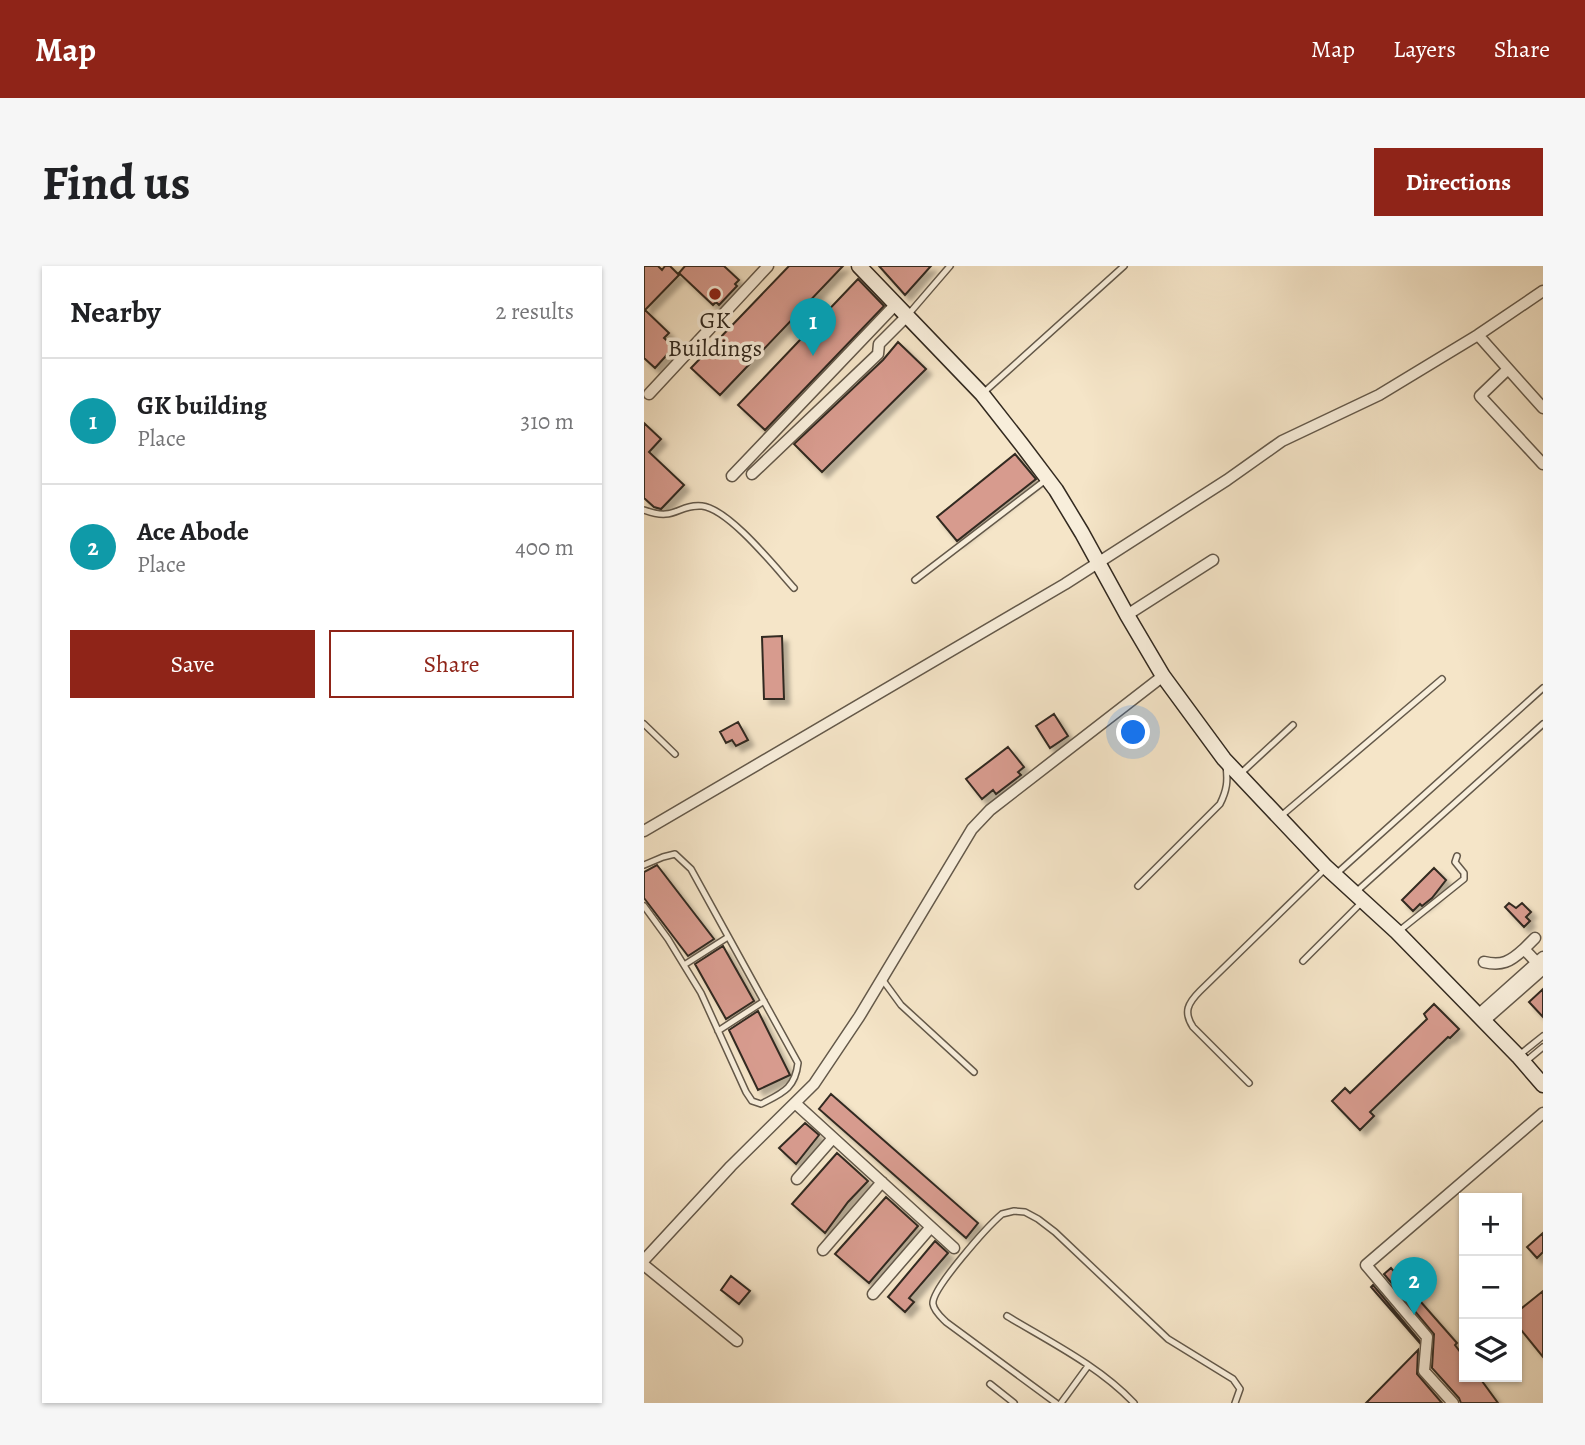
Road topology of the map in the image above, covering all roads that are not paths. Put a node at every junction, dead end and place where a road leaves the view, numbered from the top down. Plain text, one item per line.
1 (768, 266) edge
2 (859, 266) edge
3 (950, 266) edge
4 (1124, 266) edge
5 (1543, 291) edge
6 (896, 304) junction
7 (907, 316) junction
8 (1478, 335) junction
9 (1507, 370) junction
10 (649, 394) dead end
11 (982, 394) junction
12 (1543, 408) edge
13 (1543, 464) edge
14 (752, 474) dead end
15 (732, 476) dead end
16 (1047, 479) junction
17 (644, 510) edge
18 (1213, 560) dead end
19 (1099, 564) junction
20 (915, 580) dead end
21 (794, 588) dead end
22 (1127, 615) junction
23 (1163, 676) junction
24 (1442, 679) dead end
25 (1543, 688) edge
26 (644, 724) edge
27 (1543, 724) edge
28 (1293, 725) dead end
29 (675, 754) dead end
30 (1224, 759) junction
31 (1239, 775) junction
32 (1279, 818) junction
33 (644, 831) edge
34 (1457, 856) dead end
35 (644, 865) edge
36 (1331, 871) junction
37 (1138, 886) dead end
38 (1359, 897) junction
39 (644, 906) edge
40 (1397, 933) junction
41 (728, 937) junction
42 (1535, 938) dead end
43 (1524, 949) junction
44 (1303, 961) dead end
45 (1484, 962) dead end
46 (1541, 964) edge
47 (684, 965) junction
48 (882, 979) junction
49 (764, 1001) junction
50 (1481, 1018) junction
51 (718, 1031) junction
52 (1543, 1036) edge
53 (1543, 1047) edge
54 (1522, 1059) junction
55 (974, 1072) dead end
56 (1249, 1083) dead end
57 (1543, 1085) edge
58 (783, 1092) junction
59 (795, 1103) junction
60 (1543, 1112) edge
61 (832, 1138) junction
62 (797, 1180) dead end
63 (881, 1182) junction
64 (931, 1227) junction
65 (954, 1248) dead end
66 (822, 1250) dead end
67 (644, 1260) edge
68 (644, 1265) edge
69 (873, 1294) dead end
70 (1007, 1315) dead end
71 (737, 1341) dead end
72 (1088, 1366) junction
73 (990, 1384) dead end
74 (1014, 1403) edge
75 (1058, 1403) edge
76 (1134, 1403) edge
77 (1235, 1403) edge
78 (1453, 1403) edge

1 - 10 street
2 - 6 main road
3 - 7 lane
4 - 11 lane
5 - 8 street
6 - 7 main road
6 - 15 street
7 - 11 main road
7 - 14 street
8 - 9 street
8 - 19 street
9 - 12 street
9 - 13 street
11 - 16 main road
16 - 19 main road
16 - 20 lane
17 - 21 lane
18 - 22 street
19 - 22 main road
19 - 33 street
22 - 23 main road
23 - 30 main road
23 - 48 street
24 - 32 lane
25 - 36 lane
26 - 29 lane
27 - 38 lane
28 - 31 lane
30 - 31 main road
30 - 37 lane
31 - 32 main road
32 - 36 main road
34 - 40 lane
35 - 41 lane
36 - 38 main road
36 - 56 lane
38 - 40 main road
38 - 44 lane
39 - 47 lane
40 - 50 main road
41 - 47 lane
41 - 49 lane
42 - 43 street
43 - 45 street
43 - 46 street
46 - 50 street
47 - 51 lane
48 - 55 lane
48 - 59 street
49 - 51 lane
49 - 58 lane
50 - 54 main road
51 - 58 lane
52 - 54 lane
53 - 54 lane
54 - 57 main road
58 - 59 lane
59 - 61 street
59 - 67 street
60 - 78 street
61 - 62 street
61 - 63 street
63 - 64 street
63 - 66 street
64 - 65 street
64 - 69 street
68 - 71 street
70 - 72 lane
72 - 75 lane
72 - 76 lane
73 - 74 lane
75 - 77 lane

